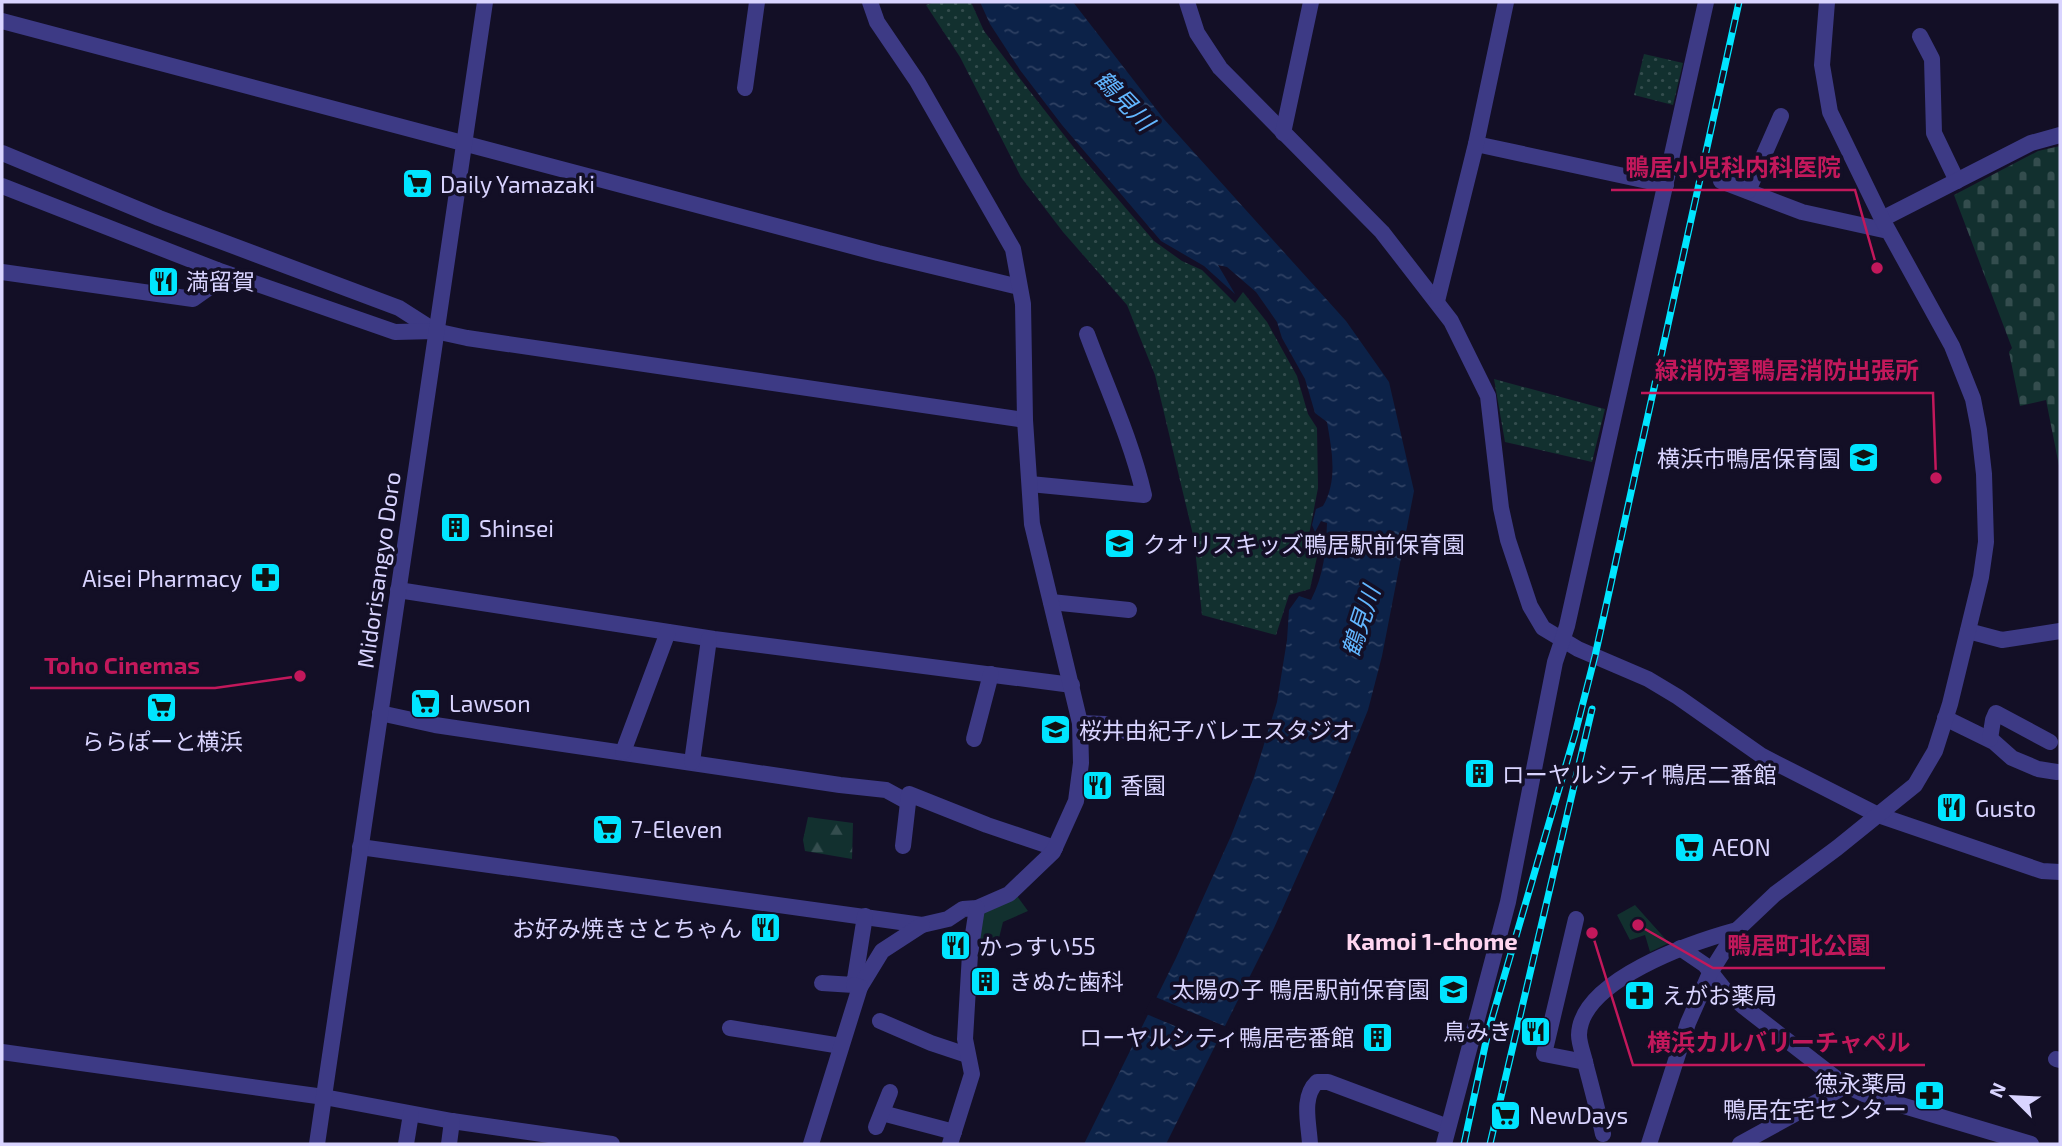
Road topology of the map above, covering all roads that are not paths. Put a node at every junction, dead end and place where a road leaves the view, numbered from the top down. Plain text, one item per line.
1 (485, 2) edge
2 (757, 2) edge
3 (870, 2) edge
4 (1187, 2) edge
5 (1311, 2) edge
6 (1506, 2) edge
7 (1706, 2) edge
8 (1827, 2) edge
9 (2, 21) edge
10 (1920, 36) dead end
11 (745, 88) dead end
12 (1781, 116) dead end
13 (1283, 133) junction
14 (2060, 135) edge
15 (464, 143) junction
16 (1476, 144) junction
17 (2, 153) edge
18 (1721, 181) dead end
19 (1957, 181) junction
20 (1661, 184) junction
21 (2, 186) edge
22 (1748, 191) junction
23 (1885, 225) junction
24 (217, 270) junction
25 (2, 272) edge
26 (1019, 287) junction
27 (1437, 301) junction
28 (435, 331) junction
29 (1087, 334) dead end
30 (1025, 420) junction
31 (1030, 484) junction
32 (397, 590) junction
33 (1051, 603) junction
34 (1129, 610) dead end
35 (1968, 631) junction
36 (2060, 631) edge
37 (668, 632) junction
38 (709, 639) junction
39 (1563, 641) junction
40 (991, 674) junction
41 (1072, 685) junction
42 (380, 713) junction
43 (1945, 718) junction
44 (1080, 723) junction
45 (1131, 733) dead end
46 (974, 739) dead end
47 (1990, 739) junction
48 (2050, 742) dead end
49 (624, 752) junction
50 (692, 762) junction
51 (2057, 772) dead end
52 (908, 802) junction
53 (1878, 815) junction
54 (903, 846) dead end
55 (360, 847) junction
56 (1055, 848) junction
57 (2060, 872) edge
58 (977, 908) junction
59 (865, 916) junction
60 (1576, 919) dead end
61 (922, 925) junction
62 (1737, 930) junction
63 (1680, 948) junction
64 (1710, 973) junction
65 (822, 983) dead end
66 (857, 986) junction
67 (880, 1021) dead end
68 (730, 1028) dead end
69 (841, 1046) junction
70 (2, 1052) edge
71 (967, 1055) junction
72 (1585, 1062) junction
73 (1846, 1086) junction
74 (890, 1092) dead end
75 (324, 1097) junction
76 (411, 1114) junction
77 (452, 1121) junction
78 (491, 1127) junction
79 (1448, 1127) junction
80 (1603, 1134) dead end
81 (528, 1138) edge
82 (952, 1138) edge
83 (1982, 1138) edge
84 (317, 1144) edge
85 (406, 1144) edge
86 (449, 1144) edge
87 (488, 1144) edge
88 (612, 1144) edge
89 (811, 1144) edge
90 (1310, 1144) edge
91 (1444, 1144) edge
92 (1649, 1144) edge
93 (1740, 1144) edge
94 (2031, 1144) edge

1 - 15 street, Midorisangyo Doro
2 - 11 street
3 - 26 street
4 - 13 street
5 - 13 street
6 - 16 street
7 - 20 street
8 - 23 street
9 - 15 street
10 - 19 street
12 - 22 street
13 - 27 street
14 - 19 street
15 - 26 street
15 - 28 street, Midorisangyo Doro
16 - 20 street
16 - 27 street
17 - 28 street
18 - 22 street
19 - 23 street
20 - 39 street
21 - 24 street
22 - 23 street
23 - 35 street
24 - 25 street
24 - 28 street
26 - 30 street
27 - 39 street
28 - 30 street
28 - 32 street, Midorisangyo Doro
29 - 31 street
30 - 31 street
31 - 33 street
32 - 37 street
32 - 42 street, Midorisangyo Doro
33 - 34 street
33 - 41 street
35 - 36 street
35 - 43 street
37 - 38 street
37 - 49 street
38 - 40 street
38 - 50 street
39 - 53 street
39 - 79 street
40 - 41 street
40 - 46 street
41 - 44 street
42 - 49 street
42 - 55 street, Midorisangyo Doro
43 - 47 street
43 - 53 street
44 - 45 street
44 - 56 street
47 - 48 street
47 - 51 street
49 - 50 street
50 - 52 street
52 - 54 street
52 - 56 street
53 - 57 street
53 - 62 street
55 - 59 street
55 - 75 street, Midorisangyo Doro
56 - 58 street
58 - 61 street
58 - 71 street
59 - 61 street
59 - 66 street
60 - 72 street
61 - 66 street
62 - 63 street
62 - 64 street
63 - 64 street
63 - 72 street
64 - 73 street
64 - 92 street
65 - 66 street
66 - 69 street
67 - 71 street
68 - 69 street
69 - 89 street
70 - 75 street
71 - 82 street
72 - 80 street
73 - 83 street
73 - 93 street
74 - 82 street
75 - 76 street
75 - 84 street, Midorisangyo Doro
76 - 77 street
76 - 85 street
77 - 78 street
77 - 86 street
78 - 81 street
78 - 87 street
79 - 90 street
79 - 91 street
81 - 88 street
83 - 94 street

